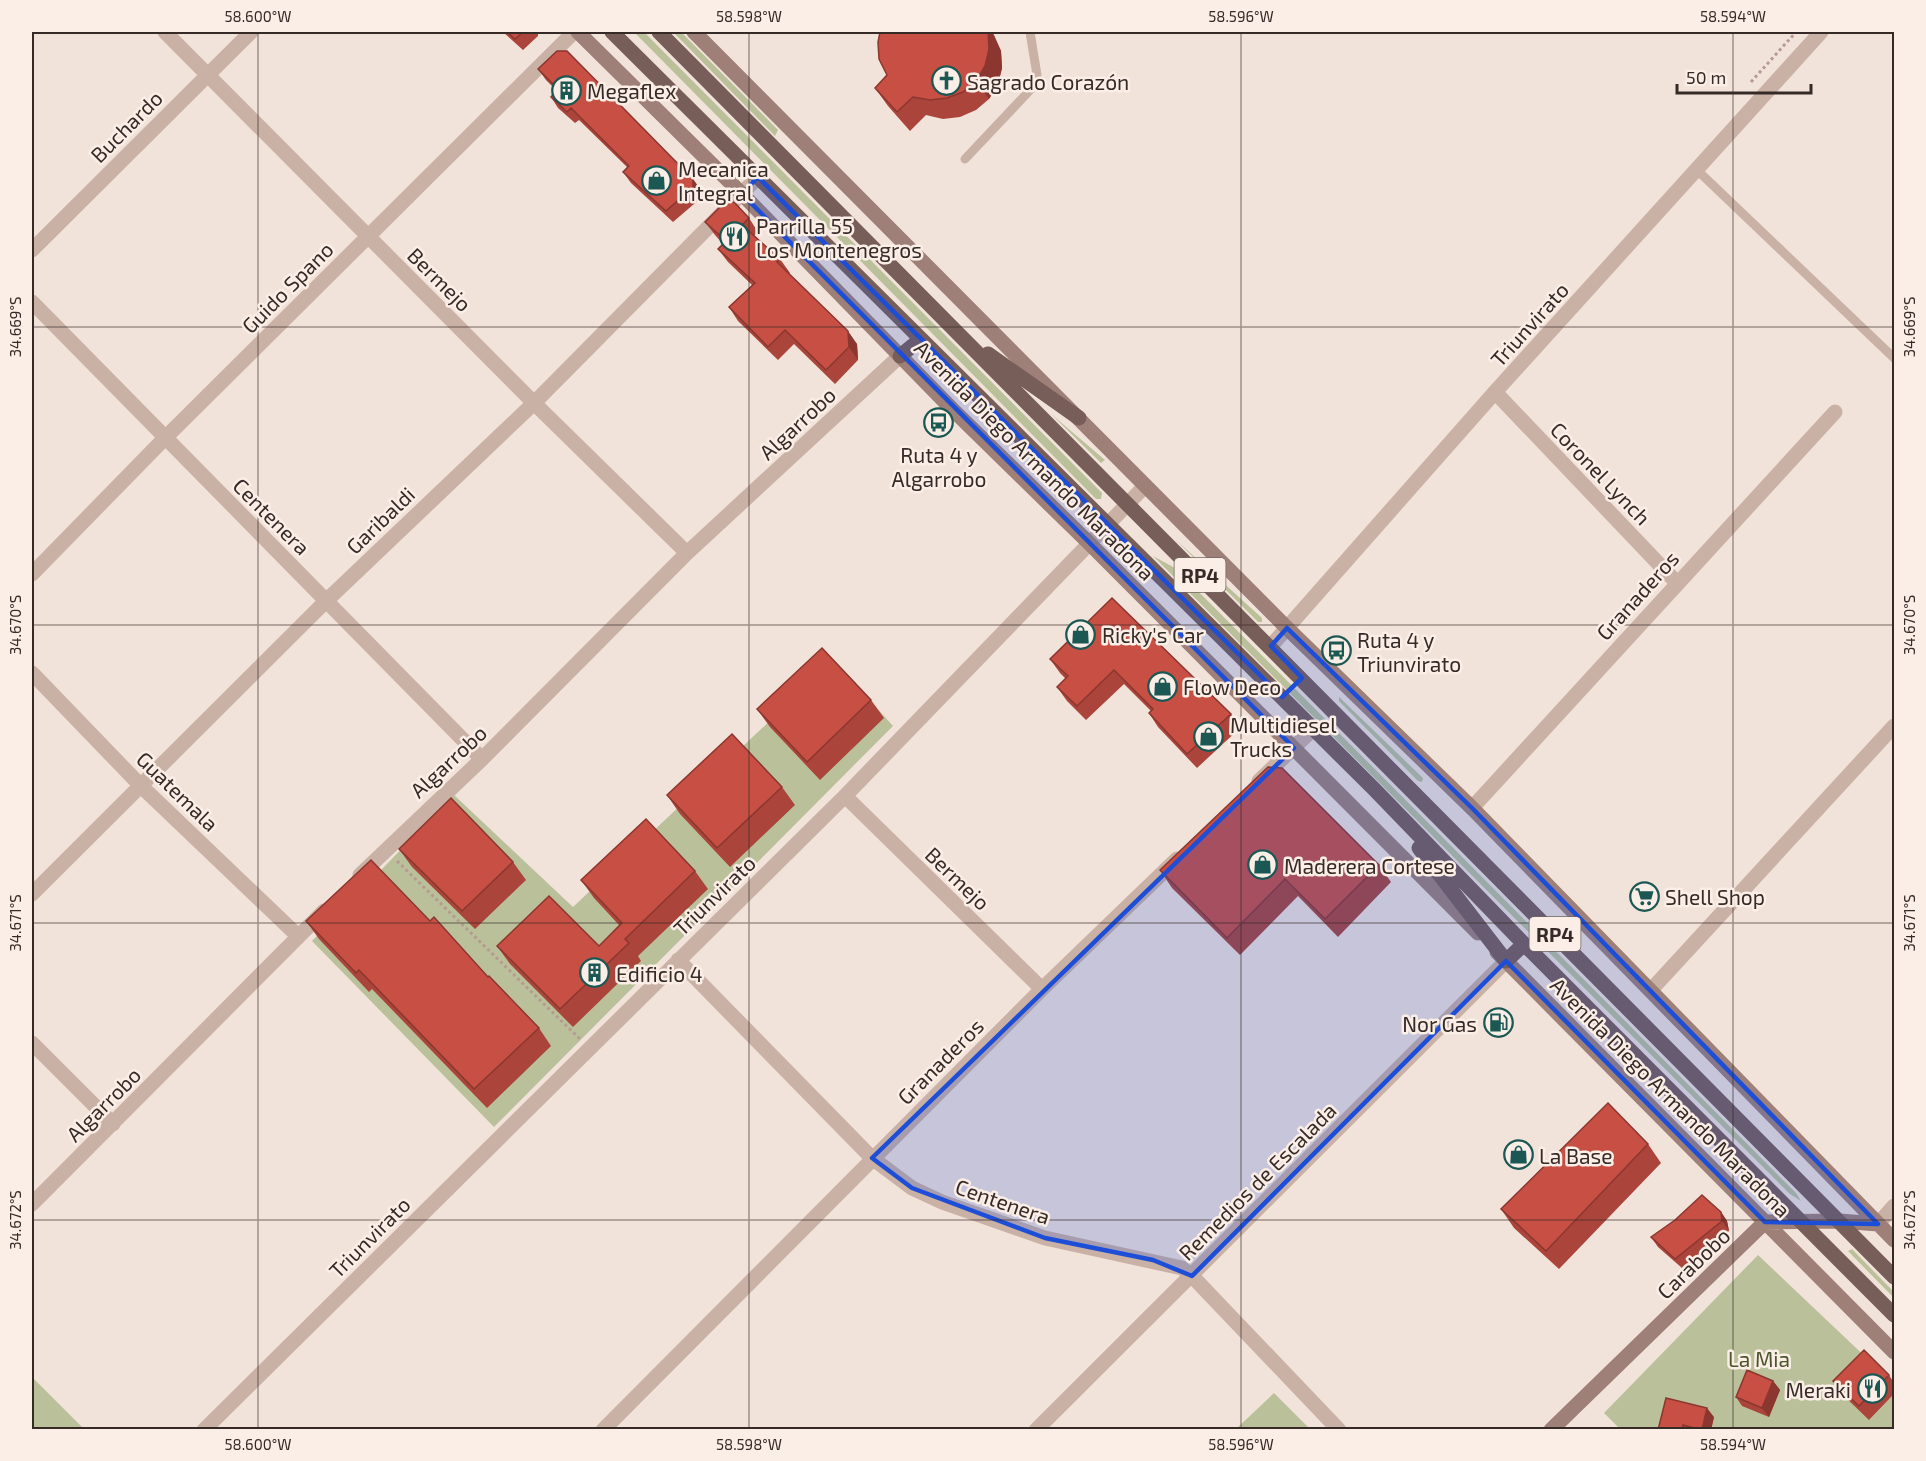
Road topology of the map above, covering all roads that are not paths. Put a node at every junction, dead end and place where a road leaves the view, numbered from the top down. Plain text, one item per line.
1 (165, 32) edge
2 (251, 32) edge
3 (576, 32) edge
4 (612, 32) edge
5 (659, 32) edge
6 (694, 32) edge
7 (1029, 32) edge
8 (1821, 32) edge
9 (207, 74) junction
10 (965, 159) dead end
11 (1697, 170) junction
12 (758, 177) junction
13 (742, 194) junction
14 (368, 237) junction
15 (32, 250) edge
16 (32, 302) edge
17 (953, 329) junction
18 (921, 339) junction
19 (900, 356) junction
20 (1894, 358) edge
21 (1495, 392) junction
22 (534, 403) junction
23 (1835, 411) dead end
24 (1079, 418) junction
25 (165, 438) junction
26 (1145, 486) junction
27 (1128, 503) junction
28 (1108, 525) junction
29 (1090, 544) junction
30 (687, 553) junction
31 (32, 574) edge
32 (1677, 583) junction
33 (326, 601) junction
34 (1287, 628) junction
35 (1271, 646) junction
36 (32, 673) edge
37 (1302, 678) junction
38 (1282, 697) junction
39 (1894, 726) edge
40 (1313, 729) junction
41 (1294, 748) junction
42 (482, 759) junction
43 (141, 786) junction
44 (1252, 788) edge
45 (1374, 789) junction
46 (845, 796) junction
47 (1472, 808) junction
48 (1184, 852) edge
49 (32, 894) edge
50 (298, 936) junction
51 (1524, 944) junction
52 (678, 960) junction
53 (1506, 961) junction
54 (1042, 989) junction
55 (1651, 990) junction
56 (32, 1043) edge
57 (112, 1124) junction
58 (872, 1158) junction
59 (32, 1204) edge
60 (1894, 1206) edge
61 (1839, 1221) junction
62 (1765, 1222) junction
63 (1802, 1222) junction
64 (1878, 1224) junction
65 (1894, 1240) edge
66 (1192, 1276) junction
67 (1894, 1277) edge
68 (1894, 1315) edge
69 (1894, 1352) edge
70 (204, 1430) edge
71 (603, 1430) edge
72 (1036, 1430) edge
73 (1339, 1430) edge
74 (1551, 1430) edge

1 - 9 street, Bermejo
2 - 9 street, Buchardo
3 - 13 street, Avenida Diego Armando Maradona
3 - 14 street, Guido Spano
4 - 12 main road, Avenida Diego Armando Maradona / RP4
5 - 17 main road, Avenida Diego Armando Maradona / RP4
6 - 24 street
7 - 10 lane
8 - 11 street, Triunvirato
9 - 14 street, Bermejo
9 - 15 street, Buchardo
11 - 20 lane
11 - 21 street, Triunvirato
12 - 13 street, Garibaldi
12 - 18 main road, Avenida Diego Armando Maradona / RP4
13 - 19 street, Avenida Diego Armando Maradona
13 - 22 street, Garibaldi
14 - 22 street, Bermejo
14 - 25 street, Guido Spano
16 - 25 street, Centenera
17 - 24 main road
17 - 27 main road, Avenida Diego Armando Maradona / RP4
18 - 19 main road
18 - 28 main road, Avenida Diego Armando Maradona / RP4
19 - 29 street, Avenida Diego Armando Maradona
19 - 30 street, Algarrobo
21 - 32 street, Coronel Lynch
21 - 34 street, Triunvirato
22 - 30 street, Bermejo
22 - 33 street, Garibaldi
23 - 32 street, Granaderos
24 - 26 street
25 - 31 street, Guido Spano
25 - 33 street, Centenera
26 - 27 street, Triunvirato
26 - 34 street
27 - 28 street, Triunvirato
27 - 35 main road, Avenida Diego Armando Maradona / RP4
28 - 29 street, Triunvirato
28 - 38 main road, Avenida Diego Armando Maradona / RP4
29 - 41 street, Avenida Diego Armando Maradona
29 - 46 street, Triunvirato
30 - 42 street, Algarrobo
32 - 47 street, Granaderos
33 - 42 street, Centenera
33 - 43 street, Garibaldi
34 - 35 street, Triunvirato
34 - 47 street
35 - 37 main road, Avenida Diego Armando Maradona / RP4
36 - 43 street, Guatemala
37 - 38 main road
37 - 61 main road, Avenida Diego Armando Maradona / RP4
38 - 40 main road, Avenida Diego Armando Maradona / RP4
39 - 55 street
40 - 41 street
40 - 45 main road, Avenida Diego Armando Maradona / RP4
41 - 44 street
41 - 53 street, Avenida Diego Armando Maradona
42 - 50 street, Algarrobo
43 - 49 street, Garibaldi
43 - 50 street, Guatemala
45 - 51 main road, Avenida Diego Armando Maradona / RP4
45 - 53 main road
46 - 52 street, Triunvirato
46 - 54 street, Bermejo
47 - 55 street
48 - 54 street, Granaderos
50 - 57 street, Algarrobo
51 - 53 main road
51 - 63 main road, Avenida Diego Armando Maradona / RP4
52 - 58 street, Centenera
52 - 70 street, Triunvirato
53 - 62 street, Avenida Diego Armando Maradona
53 - 66 street, Remedios de Escalada
54 - 58 street, Granaderos
55 - 64 street
56 - 57 street
57 - 59 street, Algarrobo
58 - 66 street, Centenera
58 - 71 street, Granaderos
60 - 64 street
61 - 63 street
61 - 64 street
61 - 67 main road, Avenida Diego Armando Maradona / RP4
62 - 63 street
62 - 69 street, Avenida Diego Armando Maradona
62 - 74 street, Carabobo
63 - 68 main road, Avenida Diego Armando Maradona / RP4
64 - 65 street
66 - 72 street, Remedios de Escalada
66 - 73 street, Centenera

